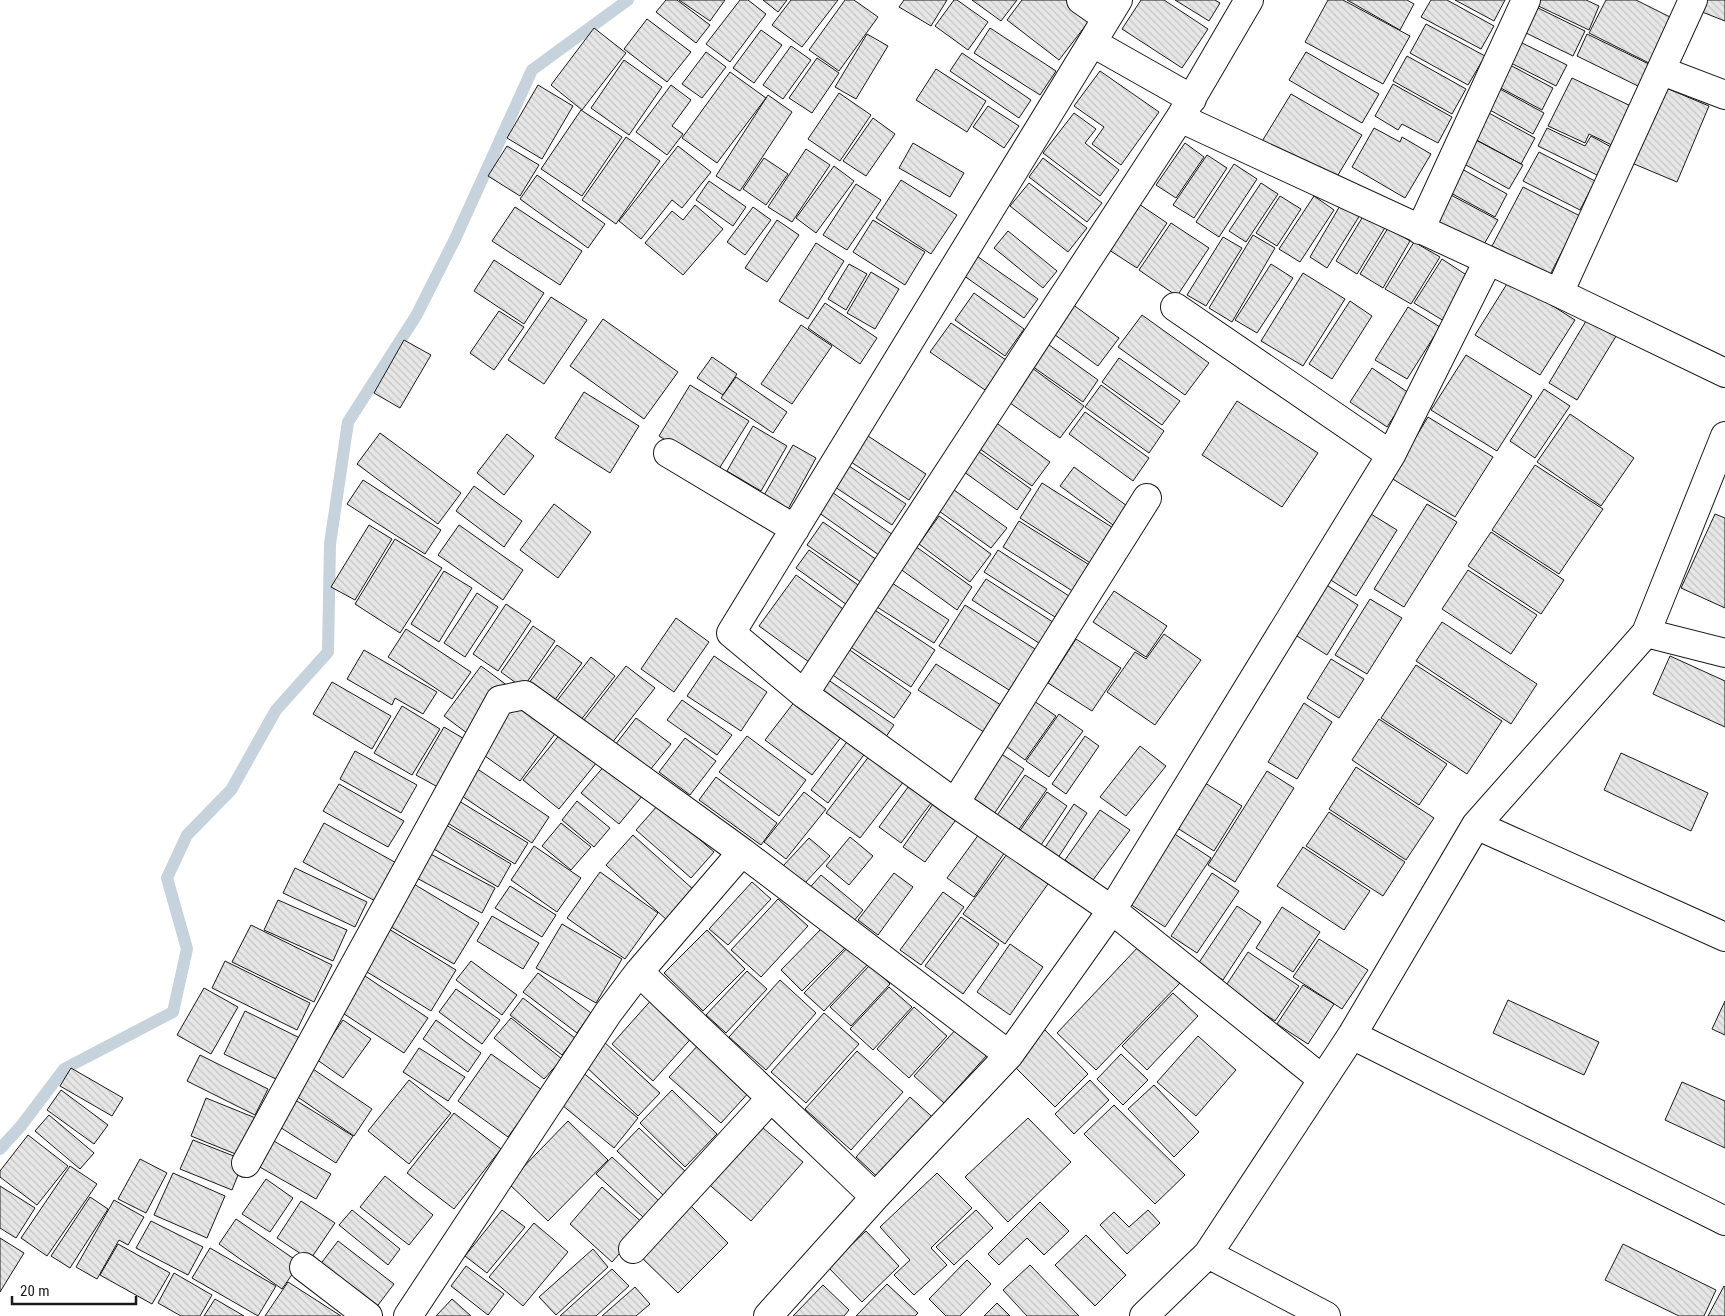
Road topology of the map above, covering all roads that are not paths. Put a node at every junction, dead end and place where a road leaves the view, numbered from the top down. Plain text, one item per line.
1 (1081, 0) edge
2 (1249, 0) edge
3 (1526, 0) edge
4 (1692, 0) edge
5 (1113, 9) edge
6 (1093, 43) junction
7 (1662, 71) junction
8 (1725, 95) edge
9 (1186, 108) junction
10 (1420, 230) junction
11 (1488, 261) junction
12 (1560, 293) junction
13 (1175, 307) dead end
14 (1725, 374) edge
15 (1725, 436) edge
16 (668, 453) dead end
17 (1391, 455) junction
18 (1147, 498) dead end
19 (795, 529) junction
20 (1646, 633) junction
21 (1725, 653) edge
22 (804, 694) junction
23 (955, 804) junction
24 (1476, 825) junction
25 (742, 852) junction
26 (1112, 910) junction
27 (1725, 937) edge
28 (639, 972) junction
29 (1352, 1035) junction
30 (1009, 1054) junction
31 (1322, 1079) junction
32 (771, 1098) junction
33 (246, 1163) dead end
34 (875, 1197) junction
35 (1725, 1221) edge
36 (632, 1249) dead end
37 (1208, 1254) junction
38 (304, 1266) dead end
39 (368, 1316) edge
40 (408, 1316) edge
41 (768, 1316) edge
42 (1144, 1316) edge
43 (1326, 1316) edge

1 - 5 street
2 - 9 street
3 - 10 street
4 - 7 street
5 - 6 street
6 - 9 street
6 - 19 street
7 - 8 street
7 - 12 street
9 - 10 street
9 - 22 street
10 - 11 street
11 - 12 street
11 - 17 street
12 - 14 street
13 - 17 street
15 - 20 street
16 - 19 street
17 - 26 street
18 - 23 street
19 - 22 street
20 - 21 street
20 - 24 street
22 - 23 street
23 - 26 street
24 - 27 street
24 - 29 street
25 - 28 street
25 - 30 street
25 - 33 street
26 - 30 street
26 - 31 street
28 - 32 street
28 - 40 street
29 - 31 street
29 - 35 street
30 - 34 street
31 - 37 street
32 - 34 street
32 - 36 street
34 - 41 street
37 - 42 street
37 - 43 street
38 - 39 street

